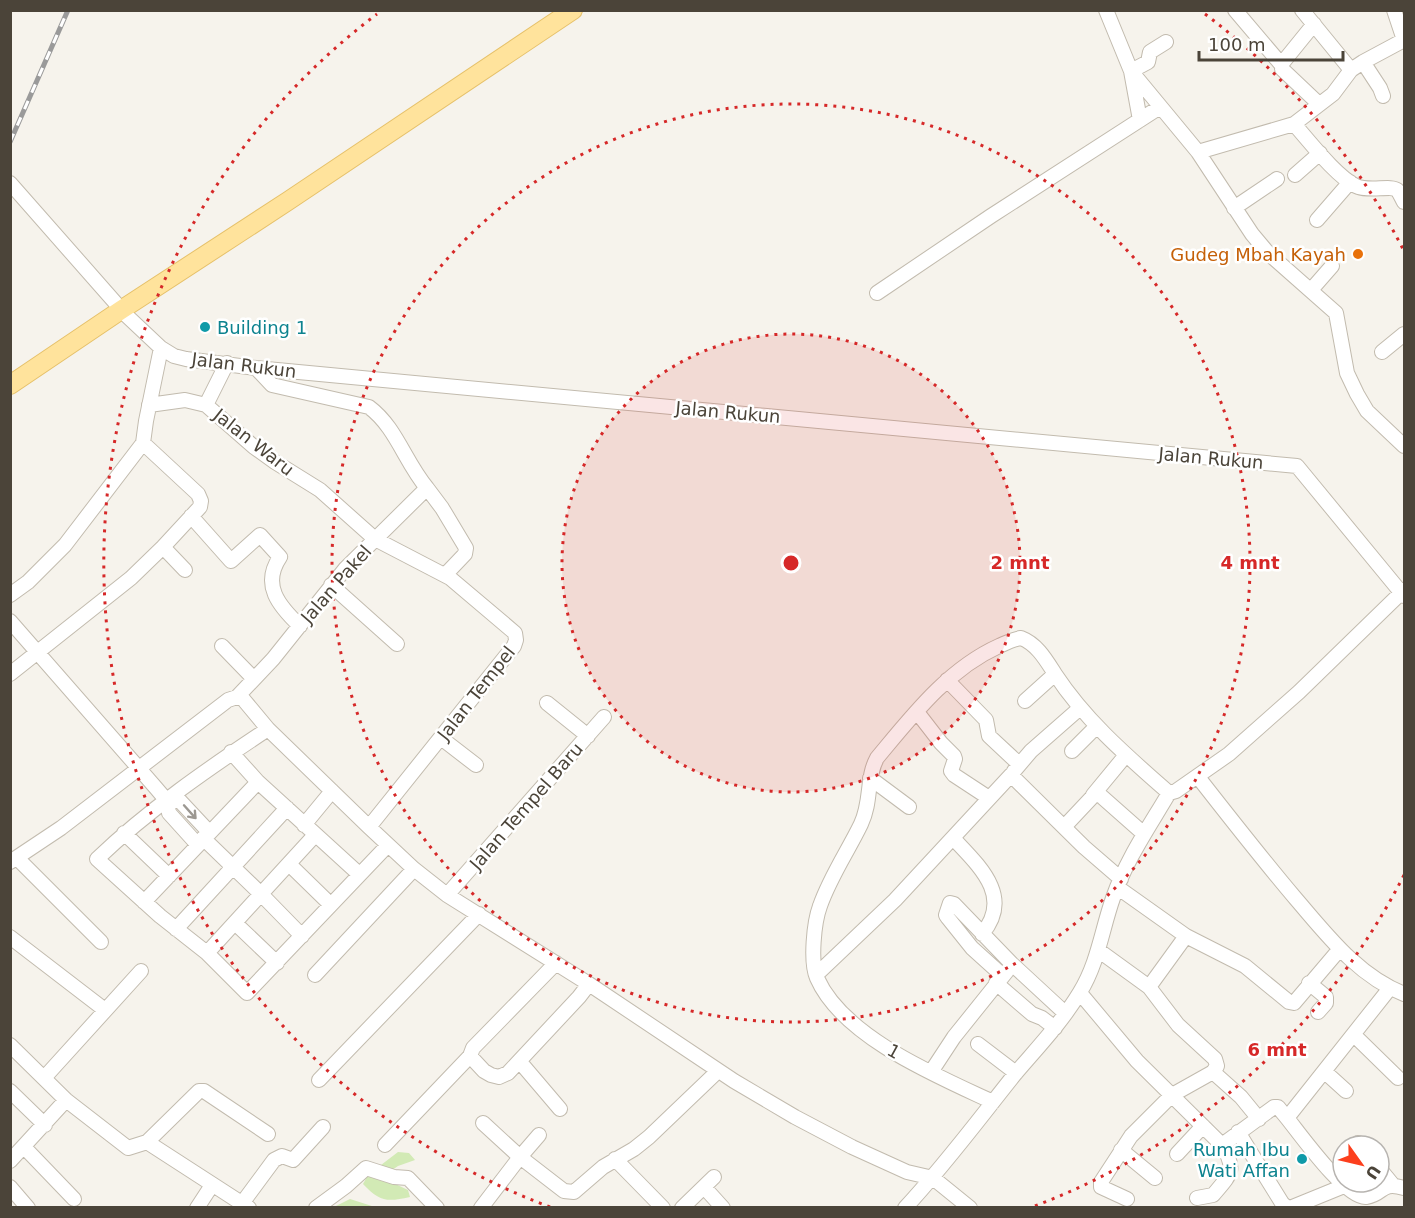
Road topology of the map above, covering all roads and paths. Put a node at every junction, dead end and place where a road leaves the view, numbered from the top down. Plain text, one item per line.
1 (573, 10) edge
2 (1106, 10) edge
3 (1235, 10) edge
4 (1302, 10) edge
5 (1394, 10) edge
6 (1314, 24) junction
7 (1166, 42) dead end
8 (1357, 66) junction
9 (1282, 69) dead end
10 (1131, 71) junction
11 (1383, 96) dead end
12 (1319, 104) junction
13 (1160, 107) junction
14 (1140, 120) junction
15 (1294, 124) junction
16 (1198, 152) junction
17 (1320, 153) junction
18 (1295, 175) dead end
19 (1276, 179) dead end
20 (1350, 182) junction
21 (10, 183) edge
22 (1404, 202) edge
23 (1234, 208) junction
24 (1317, 220) dead end
25 (1332, 266) dead end
26 (1311, 290) junction
27 (876, 293) dead end
28 (121, 310) junction
29 (1404, 334) edge
30 (161, 348) junction
31 (1382, 352) dead end
32 (227, 363) junction
33 (256, 368) junction
34 (10, 385) edge
35 (149, 405) junction
36 (206, 405) junction
37 (143, 442) junction
38 (1404, 446) edge
39 (427, 488) junction
40 (191, 516) junction
41 (375, 539) junction
42 (163, 547) junction
43 (185, 570) dead end
44 (446, 575) junction
45 (331, 585) junction
46 (1404, 593) edge
47 (10, 595) edge
48 (10, 621) edge
49 (299, 627) junction
50 (397, 644) dead end
51 (222, 646) dead end
52 (37, 652) junction
53 (10, 674) edge
54 (1055, 674) junction
55 (254, 680) junction
56 (948, 680) junction
57 (237, 697) junction
58 (1025, 701) dead end
59 (547, 703) dead end
60 (1080, 708) junction
61 (917, 712) junction
62 (604, 717) dead end
63 (1096, 727) junction
64 (268, 729) junction
65 (588, 736) junction
66 (441, 738) junction
67 (1072, 751) dead end
68 (231, 752) junction
69 (1126, 756) junction
70 (476, 765) dead end
71 (139, 768) junction
72 (1015, 769) junction
73 (1198, 777) junction
74 (870, 778) junction
75 (258, 782) junction
76 (332, 791) junction
77 (1169, 793) junction
78 (1093, 795) junction
79 (989, 798) junction
80 (167, 801) junction
81 (909, 807) dead end
82 (287, 808) junction
83 (304, 825) junction
84 (369, 827) junction
85 (1064, 827) junction
86 (124, 833) junction
87 (1144, 834) junction
88 (315, 835) junction
89 (203, 838) junction
90 (953, 838) junction
91 (388, 845) junction
92 (14, 860) edge
93 (290, 865) junction
94 (233, 868) junction
95 (414, 869) junction
96 (359, 874) junction
97 (169, 876) junction
98 (1119, 883) junction
99 (261, 894) junction
100 (447, 895) junction
101 (144, 902) junction
102 (330, 904) junction
103 (479, 914) junction
104 (235, 923) junction
105 (176, 929) junction
106 (982, 934) junction
107 (302, 936) junction
108 (1185, 936) junction
109 (10, 937) edge
110 (101, 942) dead end
111 (1098, 950) junction
112 (1339, 950) junction
113 (207, 953) junction
114 (277, 963) junction
115 (556, 963) junction
116 (1012, 964) junction
117 (141, 971) dead end
118 (315, 975) dead end
119 (816, 975) junction
120 (999, 979) junction
121 (1309, 983) junction
122 (589, 984) junction
123 (1149, 987) junction
124 (1390, 988) junction
125 (1080, 993) junction
126 (1404, 994) edge
127 (105, 1010) junction
128 (1318, 1012) dead end
129 (1065, 1013) junction
130 (1055, 1028) junction
131 (1355, 1035) junction
132 (978, 1044) dead end
133 (10, 1045) edge
134 (470, 1056) junction
135 (520, 1062) junction
136 (718, 1071) junction
137 (931, 1072) junction
138 (1213, 1072) junction
139 (1325, 1072) junction
140 (1016, 1073) junction
141 (44, 1078) junction
142 (1398, 1078) dead end
143 (319, 1080) dead end
144 (10, 1091) edge
145 (1346, 1091) dead end
146 (1172, 1095) junction
147 (66, 1100) junction
148 (993, 1102) junction
149 (560, 1109) dead end
150 (1287, 1118) junction
151 (1259, 1119) junction
152 (483, 1123) dead end
153 (45, 1125) junction
154 (323, 1126) dead end
155 (1203, 1126) junction
156 (1238, 1132) junction
157 (268, 1134) dead end
158 (539, 1135) dead end
159 (147, 1142) junction
160 (384, 1145) dead end
161 (1222, 1145) junction
162 (24, 1147) junction
163 (1121, 1150) junction
164 (1177, 1154) dead end
165 (520, 1157) junction
166 (615, 1159) junction
167 (10, 1161) edge
168 (1331, 1173) edge
169 (714, 1177) dead end
170 (933, 1178) junction
171 (1155, 1178) dead end
172 (212, 1185) junction
173 (10, 1187) edge
174 (704, 1187) junction
175 (1331, 1191) edge
176 (1356, 1194) edge
177 (1374, 1194) edge
178 (1197, 1198) dead end
179 (74, 1199) dead end
180 (1127, 1199) dead end
181 (246, 1205) edge
182 (28, 1208) edge
183 (197, 1208) edge
184 (316, 1208) edge
185 (437, 1208) edge
186 (481, 1208) edge
187 (663, 1208) edge
188 (682, 1208) edge
189 (723, 1208) edge
190 (905, 1208) edge
191 (970, 1208) edge
192 (1289, 1208) edge

1 - 28 main road
2 - 10 street
3 - 6 street
4 - 6 street
5 - 8 street
6 - 8 street
7 - 10 street
8 - 11 street
8 - 12 street
9 - 12 street
10 - 13 street
10 - 14 street
12 - 15 street
13 - 14 street
13 - 16 street
14 - 27 street
15 - 16 street
15 - 17 street
16 - 23 street
17 - 18 street
17 - 20 street
19 - 23 street
20 - 22 street
20 - 24 street
21 - 28 street
23 - 26 street
25 - 26 street
26 - 38 street
28 - 30 street
28 - 34 main road
29 - 31 street
30 - 32 street, Jalan Rukun
30 - 35 street
32 - 33 street, Jalan Rukun
32 - 36 street
33 - 39 street
33 - 46 street, Jalan Rukun
35 - 36 street, Jalan Waru
35 - 37 street
36 - 41 street, Jalan Waru
37 - 40 street
37 - 47 street
39 - 41 street, Jalan Pakel
39 - 44 street
40 - 42 street
40 - 49 street
41 - 44 street, Jalan Tempel
41 - 45 street, Jalan Pakel
42 - 43 street
42 - 52 street
44 - 66 street, Jalan Tempel
45 - 49 street, Jalan Pakel
45 - 50 street
46 - 73 street
48 - 52 street
49 - 55 street, Jalan Pakel
51 - 55 street
52 - 53 street
52 - 71 street
54 - 56 street
54 - 58 street
54 - 60 street
55 - 57 street, Jalan Pakel
56 - 61 street
56 - 72 street
57 - 64 street
57 - 71 street, Jalan Pakel
59 - 65 street
60 - 63 street
60 - 72 street
61 - 74 street
61 - 79 street
62 - 65 street, Jalan Tempel Baru
63 - 67 street
63 - 69 street
64 - 68 street
64 - 76 street
65 - 100 street, Jalan Tempel Baru
66 - 70 street
66 - 84 street, Jalan Tempel
68 - 75 street
68 - 80 street
69 - 77 street
69 - 78 street
71 - 80 street
71 - 92 street, Jalan Pakel
72 - 79 street
72 - 85 street
73 - 77 street
73 - 112 street
74 - 81 street
74 - 119 street
75 - 82 street
75 - 89 street
76 - 83 street
76 - 84 street
77 - 87 street
78 - 85 street
78 - 87 street
79 - 90 street
80 - 86 street
80 - 89 street
82 - 83 street
82 - 94 street
83 - 88 street
84 - 91 street
85 - 98 street
86 - 97 street
86 - 101 street
87 - 98 street
88 - 93 street
88 - 96 street
89 - 94 street
89 - 97 street
90 - 106 street
90 - 119 street
91 - 95 street
91 - 96 street
92 - 110 street
93 - 99 street
93 - 102 street
94 - 99 street
94 - 105 street
95 - 100 street
95 - 118 street
96 - 102 street
97 - 101 street
98 - 108 street
98 - 111 street
99 - 104 street
99 - 107 street
100 - 103 street
101 - 105 street
102 - 107 street
103 - 115 street
103 - 143 street
104 - 113 street
104 - 114 street
105 - 113 street
106 - 116 street
106 - 120 street
107 - 114 street
108 - 121 street
108 - 123 street
109 - 127 street
111 - 123 street
111 - 125 street
112 - 121 street
112 - 124 street
113 - 114 street
115 - 122 street
115 - 134 street
116 - 120 street
116 - 129 street
117 - 127 street
119 - 137 street, 1
120 - 130 street
120 - 137 street
121 - 128 street
122 - 135 street
122 - 136 street
123 - 138 street
124 - 126 street
124 - 131 street
125 - 129 street
125 - 146 street
127 - 141 street
129 - 130 street
130 - 140 street
131 - 139 street
131 - 142 street
132 - 140 street
133 - 141 street
134 - 135 street
134 - 160 street
135 - 149 street
136 - 166 street
136 - 170 street
137 - 148 street, 1
138 - 146 street
138 - 151 street
139 - 145 street
139 - 150 street
140 - 148 street
141 - 147 street
144 - 153 street
146 - 155 street
146 - 163 street
147 - 153 street
147 - 159 street
148 - 170 street
150 - 151 street
150 - 168 street
151 - 156 street
152 - 165 street
153 - 162 street
154 - 181 street
155 - 161 street
155 - 164 street
156 - 161 street
156 - 192 street
157 - 159 street
158 - 165 street
159 - 172 street
161 - 178 street
162 - 167 street
162 - 179 street
163 - 171 street
163 - 180 street
165 - 166 street
165 - 186 street
166 - 187 street
169 - 174 street
170 - 190 street
170 - 191 street
172 - 181 street
172 - 183 street
173 - 182 street
174 - 188 street
174 - 189 street
175 - 192 street
176 - 177 street
184 - 185 street

